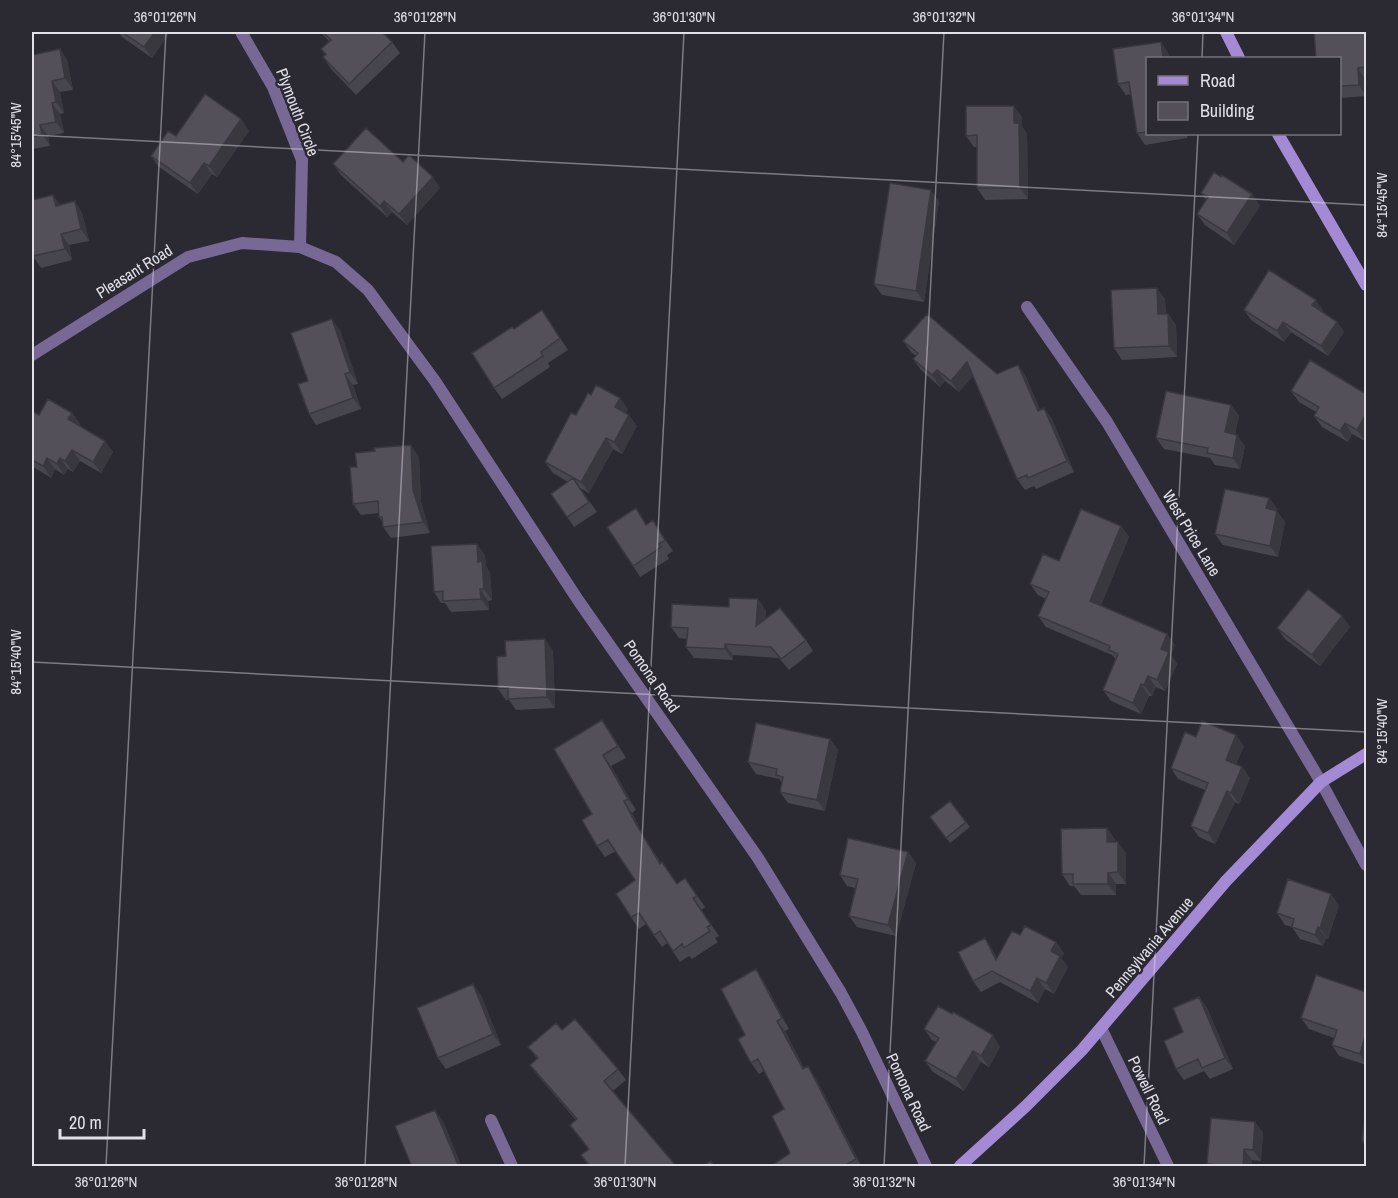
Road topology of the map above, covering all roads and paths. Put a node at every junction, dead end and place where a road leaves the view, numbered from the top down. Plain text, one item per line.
1 (241, 32) edge
2 (1226, 32) edge
3 (1238, 57) edge
4 (1279, 135) edge
5 (300, 247) junction
6 (1366, 285) edge
7 (1027, 307) dead end
8 (32, 355) edge
9 (1366, 754) edge
10 (1321, 782) junction
11 (1366, 865) edge
12 (1101, 1028) junction
13 (491, 1120) dead end
14 (512, 1167) edge
15 (926, 1167) edge
16 (960, 1167) edge
17 (1168, 1167) edge

1 - 5 street, Plymouth Circle
2 - 3 street
4 - 6 street
5 - 8 street, Pleasant Road
5 - 15 street, Pomona Road
7 - 10 street, West Price Lane
9 - 10 street, Pennsylvania Avenue
10 - 11 street, West Price Lane
10 - 12 street, Pennsylvania Avenue
12 - 16 street, Pennsylvania Avenue
12 - 17 street, Powell Road
13 - 14 street

